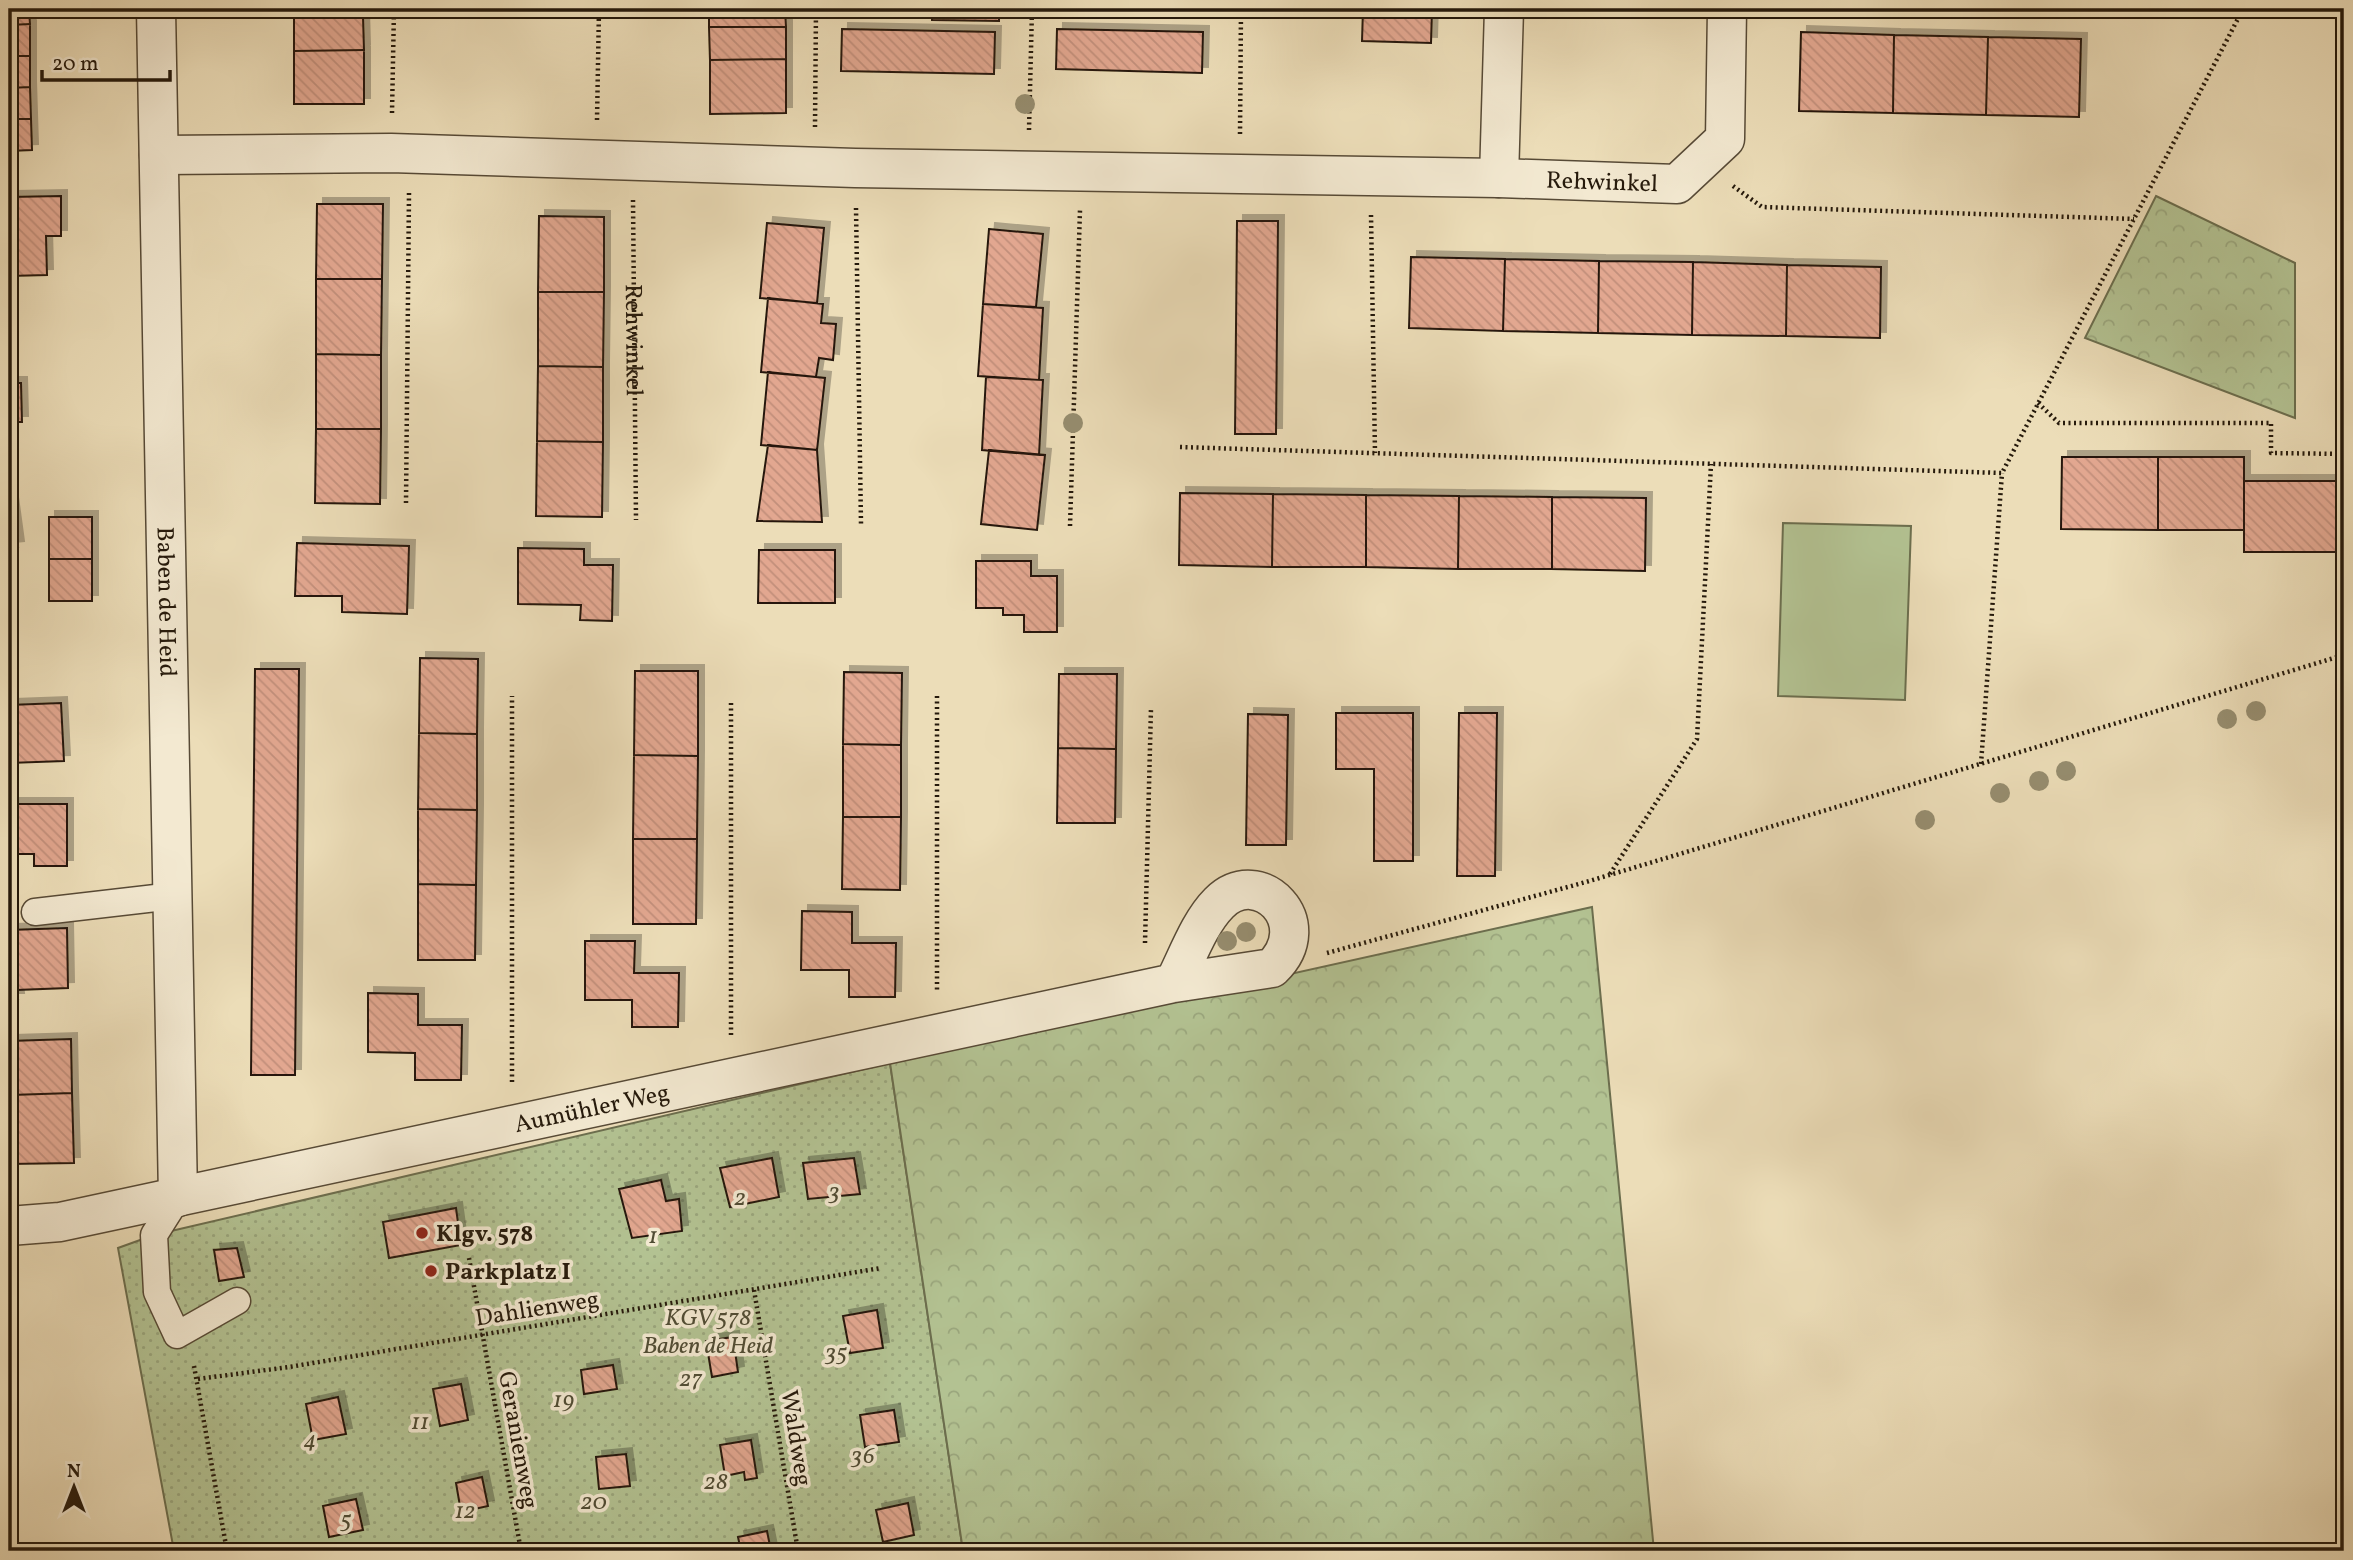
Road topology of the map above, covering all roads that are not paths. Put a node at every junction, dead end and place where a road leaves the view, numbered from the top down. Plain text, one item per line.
1 (156, 9) edge
2 (1504, 9) edge
3 (1727, 9) edge
4 (159, 155) junction
5 (1499, 178) junction
6 (173, 896) junction
7 (36, 912) dead end
8 (1158, 986) junction
9 (178, 1197) junction
10 (9, 1226) edge
11 (237, 1301) dead end

1 - 4 street, Baben de Heid
2 - 5 street
3 - 5 street, Rehwinkel
4 - 5 street, Rehwinkel
4 - 6 street, Baben de Heid
6 - 7 lane
6 - 9 street, Baben de Heid
8 - 8 street, Aumühler Weg
8 - 9 street, Aumühler Weg
9 - 10 street, Aumühler Weg
9 - 11 lane

